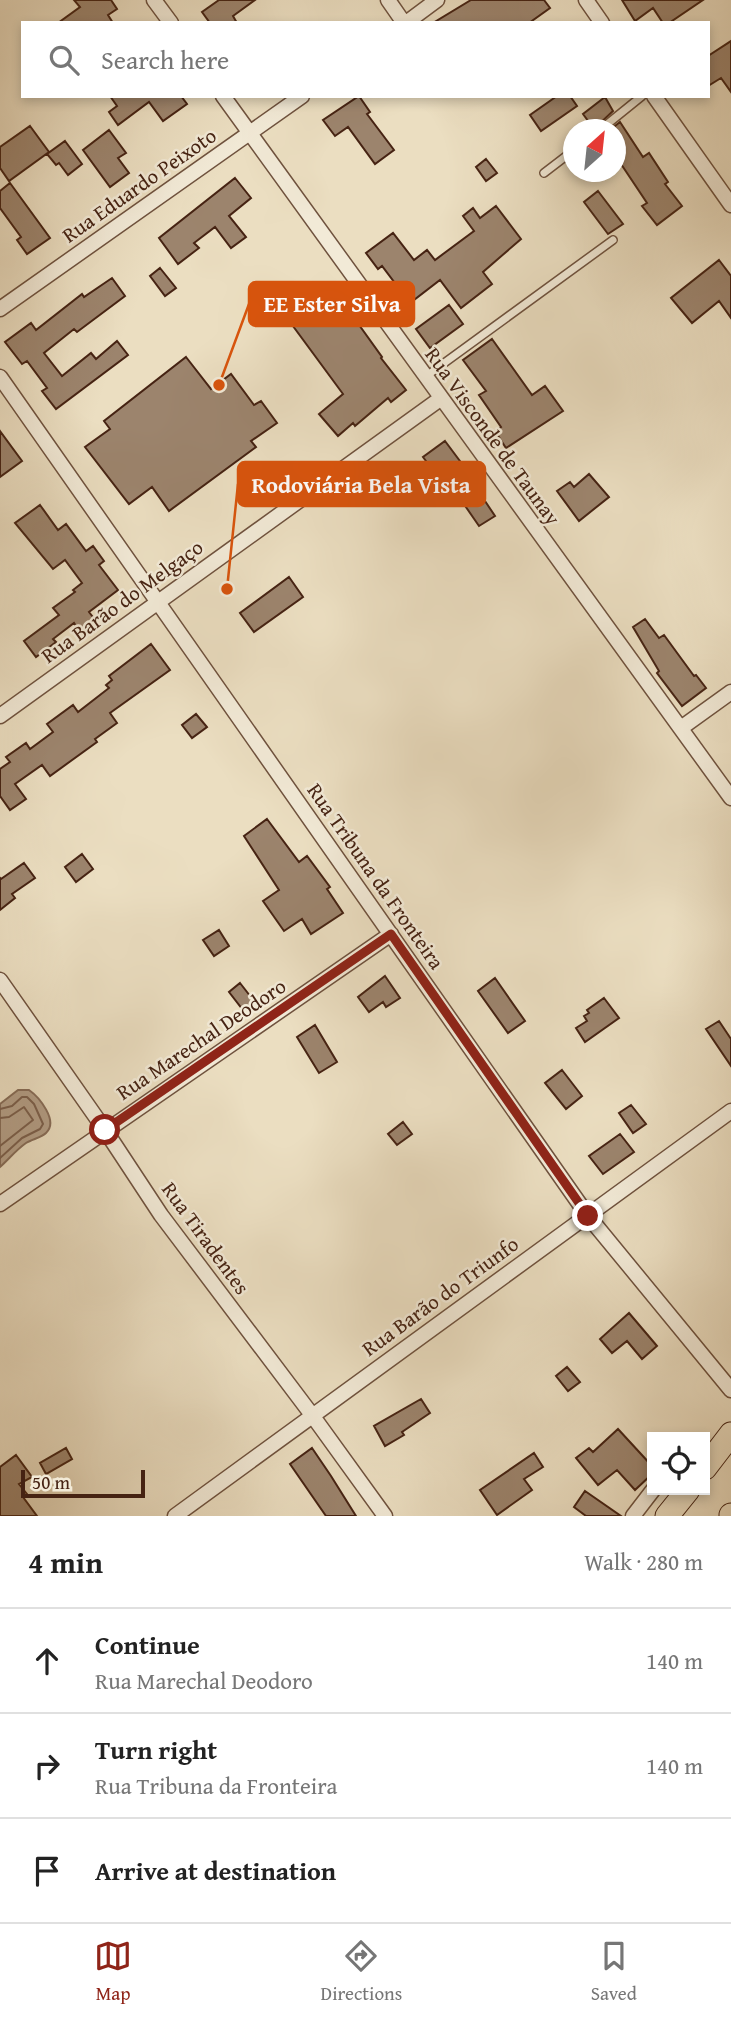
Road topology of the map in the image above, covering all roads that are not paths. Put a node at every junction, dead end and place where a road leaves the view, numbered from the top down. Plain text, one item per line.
1 (155, 0) edge
2 (388, 0) edge
3 (437, 0) edge
4 (586, 0) edge
5 (170, 21) edge
6 (404, 21) edge
7 (408, 21) edge
8 (601, 21) edge
9 (224, 98) edge
10 (299, 98) edge
11 (640, 98) edge
12 (655, 98) edge
13 (614, 119) edge
14 (250, 133) junction
15 (563, 158) edge
16 (544, 173) dead end
17 (731, 205) edge
18 (614, 240) dead end
19 (0, 309) edge
20 (0, 377) edge
21 (424, 377) junction
22 (440, 399) junction
23 (158, 601) junction
24 (731, 692) edge
25 (0, 716) edge
26 (681, 728) junction
27 (731, 799) edge
28 (391, 934) junction
29 (0, 981) edge
30 (731, 1111) edge
31 (105, 1130) junction
32 (0, 1203) edge
33 (588, 1216) junction
34 (731, 1390) edge
35 (312, 1415) junction
36 (731, 1434) edge
37 (710, 1461) edge
38 (649, 1495) edge
39 (684, 1495) edge
40 (175, 1516) edge
41 (385, 1516) edge
42 (633, 1516) edge
43 (667, 1516) edge

1 - 5 street
2 - 6 street
3 - 7 street
4 - 8 street
9 - 14 street, Rua Visconde de Taunay
10 - 14 street, Rua Eduardo Peixoto
11 - 13 lane
12 - 17 street
14 - 19 street, Rua Eduardo Peixoto
14 - 21 street, Rua Visconde de Taunay
15 - 16 lane
18 - 21 lane
20 - 23 street, Rua Tribuna da Fronteira
21 - 22 street, Rua Visconde de Taunay
22 - 23 street, Rua Barão do Melgaço
22 - 26 street, Rua Visconde de Taunay
23 - 25 street, Rua Barão do Melgaço
23 - 28 street, Rua Tribuna da Fronteira
24 - 26 street
26 - 27 street, Rua Visconde de Taunay
28 - 31 street, Rua Marechal Deodoro
28 - 33 street, Rua Tribuna da Fronteira
29 - 31 street, Rua Tiradentes
30 - 33 street, Rua Barão do Triunfo
31 - 32 street, Rua Marechal Deodoro
31 - 35 street, Rua Tiradentes
33 - 34 street, Rua Tribuna da Fronteira
33 - 35 street, Rua Barão do Triunfo
35 - 40 street, Rua Barão do Triunfo
35 - 41 street, Rua Tiradentes
36 - 37 main road
38 - 42 street
39 - 43 main road

